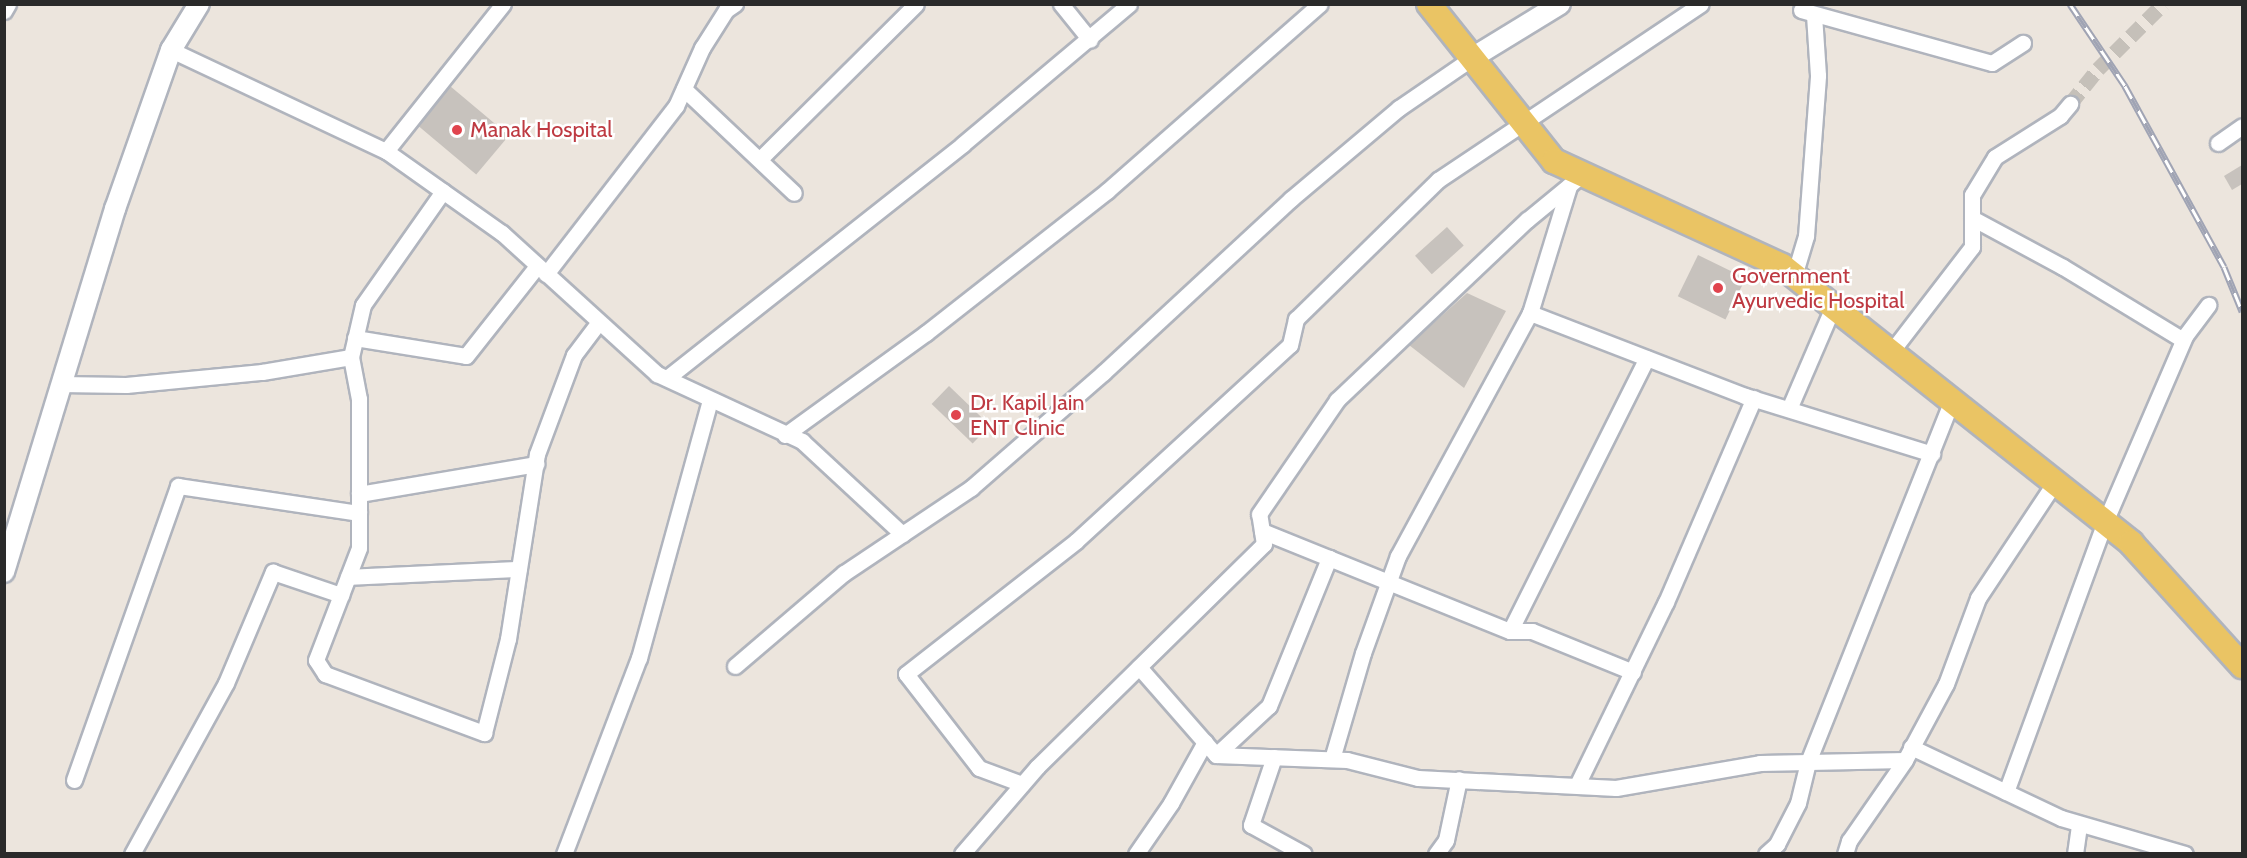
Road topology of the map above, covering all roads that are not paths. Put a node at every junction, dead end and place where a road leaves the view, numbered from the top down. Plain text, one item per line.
1 (8, 4) edge
2 (199, 4) edge
3 (503, 4) edge
4 (735, 4) edge
5 (916, 4) edge
6 (1061, 4) edge
7 (1129, 4) edge
8 (1320, 4) edge
9 (1430, 4) edge
10 (1560, 4) edge
11 (1701, 4) edge
12 (4, 11) edge
13 (1090, 40) junction
14 (2023, 43) dead end
15 (171, 50) junction
16 (1472, 58) junction
17 (684, 89) junction
18 (2070, 104) tunnel mouth
19 (1522, 121) junction
20 (2242, 126) edge
21 (2218, 143) dead end
22 (386, 151) junction
23 (761, 158) junction
24 (1576, 180) junction
25 (443, 191) junction
26 (794, 193) dead end
27 (1972, 218) junction
28 (541, 270) junction
29 (1794, 276) junction
30 (2208, 305) dead end
31 (1833, 307) junction
32 (1530, 313) junction
33 (599, 322) junction
34 (355, 338) junction
35 (2183, 340) junction
36 (1891, 352) junction
37 (351, 357) junction
38 (1647, 358) junction
39 (667, 378) junction
40 (60, 384) junction
41 (1754, 398) junction
42 (1952, 400) junction
43 (710, 401) junction
44 (1788, 409) junction
45 (785, 435) junction
46 (1932, 454) junction
47 (536, 464) junction
48 (2055, 482) junction
49 (359, 494) junction
50 (359, 513) junction
51 (2105, 522) junction
52 (1262, 531) junction
53 (902, 534) junction
54 (1329, 558) junction
55 (519, 569) junction
56 (4, 572) edge
57 (348, 577) junction
58 (1389, 582) junction
59 (341, 595) junction
60 (1510, 632) junction
61 (735, 666) dead end
62 (2242, 666) edge
63 (1139, 667) junction
64 (1633, 672) junction
65 (1205, 742) junction
66 (1908, 754) junction
67 (1216, 755) junction
68 (1274, 757) junction
69 (1332, 759) junction
70 (1808, 762) junction
71 (1460, 779) junction
72 (74, 780) dead end
73 (1022, 784) junction
74 (1577, 785) junction
75 (2006, 792) junction
76 (2079, 824) junction
77 (132, 854) edge
78 (564, 854) edge
79 (962, 854) edge
80 (1136, 854) edge
81 (1304, 854) edge
82 (1436, 854) edge
83 (1766, 854) edge
84 (1845, 854) edge
85 (2075, 854) edge
86 (2185, 854) edge

1 - 12 street
2 - 15 street
3 - 22 street
4 - 17 street
5 - 23 street
6 - 13 street
7 - 13 street
8 - 45 street
9 - 16 main road
10 - 16 street
11 - 19 street
13 - 39 street
14 - 29 street
15 - 22 street
15 - 40 street
16 - 19 main road
16 - 53 street
17 - 23 street
17 - 28 street
18 - 27 street
19 - 24 main road
19 - 73 street
20 - 21 street
22 - 25 street
23 - 26 street
24 - 29 main road
24 - 32 street
24 - 52 street
25 - 28 street
25 - 34 street
27 - 35 street
27 - 36 street
28 - 33 street
28 - 34 street
29 - 31 main road
30 - 35 street
31 - 36 main road
31 - 44 street
32 - 38 street
32 - 58 street
33 - 39 street
33 - 47 street
34 - 37 street
35 - 51 street
36 - 42 main road
37 - 40 street
37 - 49 street
38 - 41 street
38 - 60 street
39 - 43 street
40 - 56 street
41 - 44 street
41 - 64 street
42 - 46 street
42 - 48 main road
43 - 45 street
43 - 78 street
44 - 46 street
45 - 53 street
46 - 70 street
47 - 49 street
47 - 55 street
48 - 51 main road
48 - 66 street
49 - 50 street
50 - 57 street
50 - 72 street
51 - 62 main road
51 - 75 street
52 - 54 street
52 - 63 street
53 - 61 street
54 - 58 street
54 - 67 street
55 - 57 street
55 - 59 street
57 - 59 street
58 - 60 street
58 - 69 street
59 - 77 street
60 - 64 street
63 - 65 street
63 - 73 street
64 - 74 street
65 - 67 street
65 - 80 street
66 - 70 street
66 - 75 street
66 - 84 street
67 - 68 street
68 - 69 street
68 - 81 street
69 - 71 street
70 - 74 street
70 - 83 street
71 - 74 street
71 - 82 street
73 - 79 street
75 - 76 street
76 - 85 street
76 - 86 street

